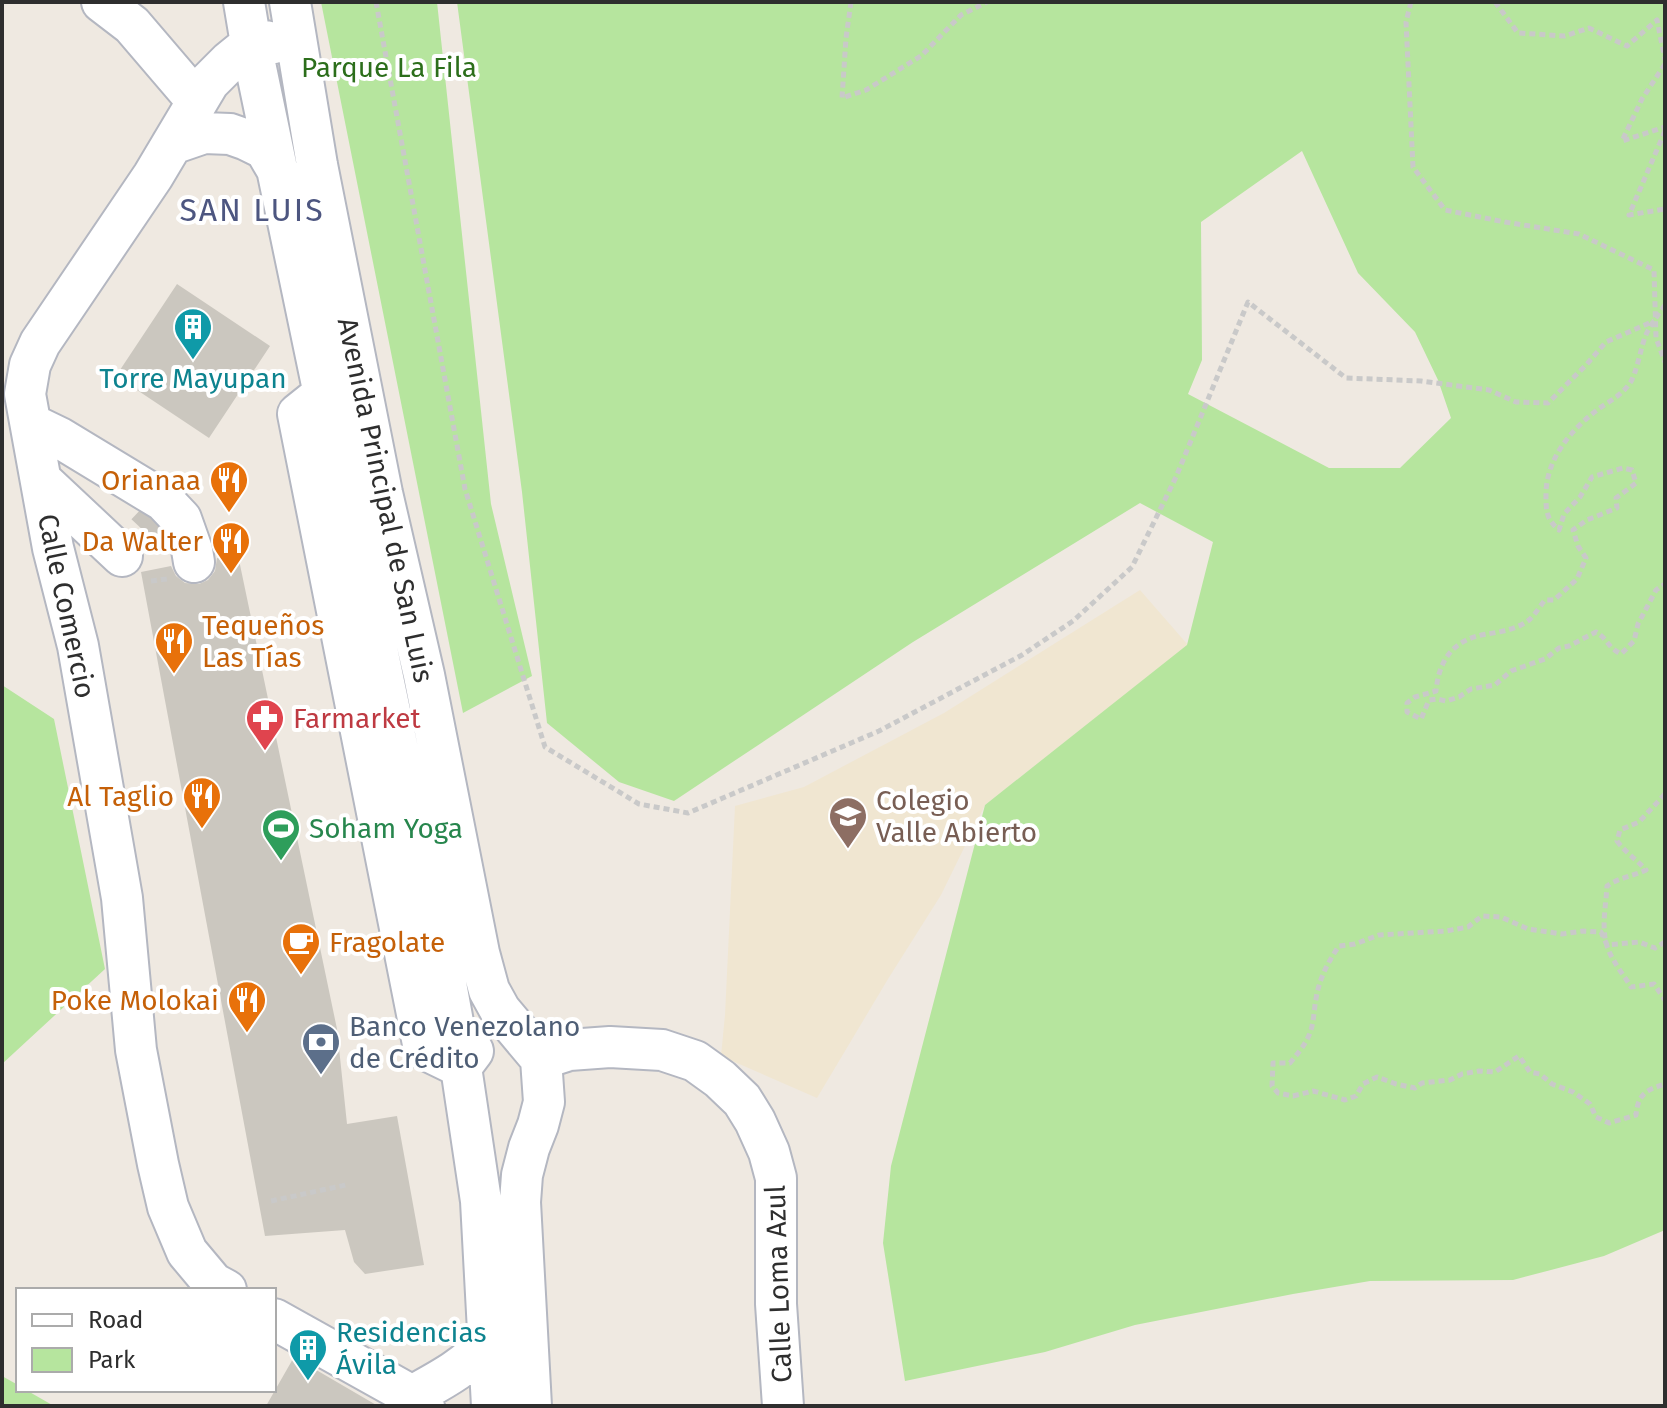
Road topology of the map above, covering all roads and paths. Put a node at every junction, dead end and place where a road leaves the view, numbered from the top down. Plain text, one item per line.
1 (102, 2) edge
2 (244, 2) edge
3 (290, 2) edge
4 (376, 2) edge
5 (851, 2) edge
6 (987, 2) edge
7 (1411, 2) edge
8 (1495, 2) edge
9 (251, 44) junction
10 (1665, 62) edge
11 (304, 84) junction
12 (197, 101) junction
13 (1665, 129) edge
14 (172, 144) junction
15 (279, 173) junction
16 (1665, 209) edge
17 (1665, 305) edge
18 (1654, 321) junction
19 (1665, 362) edge
20 (31, 424) junction
21 (41, 480) junction
22 (122, 556) dead end
23 (194, 562) dead end
24 (1665, 584) edge
25 (1665, 794) edge
26 (1665, 942) edge
27 (1607, 945) junction
28 (1665, 1000) edge
29 (534, 1050) junction
30 (461, 1067) junction
31 (1665, 1084) edge
32 (346, 1185) dead end
33 (271, 1201) dead end
34 (222, 1288) edge
35 (276, 1320) edge
36 (488, 1341) junction
37 (418, 1401) edge
38 (492, 1406) edge
39 (531, 1406) edge
40 (783, 1406) edge

1 - 12 street
2 - 9 street, Avenida Principal de San Luis
3 - 11 street, Avenida Principal de San Luis
4 - 18 path
5 - 6 path
7 - 18 path
8 - 10 path
9 - 11 street
9 - 12 street, Calle Comercio
9 - 15 street, Avenida Principal de San Luis
10 - 13 path
11 - 29 street, Avenida Principal de San Luis
12 - 14 street, Calle Comercio
13 - 16 path
14 - 15 street
14 - 20 street, Calle Comercio
15 - 30 street, Avenida Principal de San Luis
17 - 18 path
18 - 19 path
18 - 24 path
20 - 21 street, Calle Comercio
20 - 23 street
21 - 22 street
21 - 34 street, Calle Comercio
25 - 27 path
26 - 27 path
27 - 28 path
27 - 31 path
29 - 30 street, Calle Loma Azul
29 - 39 street
29 - 40 street, Calle Loma Azul
30 - 36 street, Avenida Principal de San Luis
32 - 33 path
35 - 37 street
36 - 37 street
36 - 38 street, Avenida Principal de San Luis

